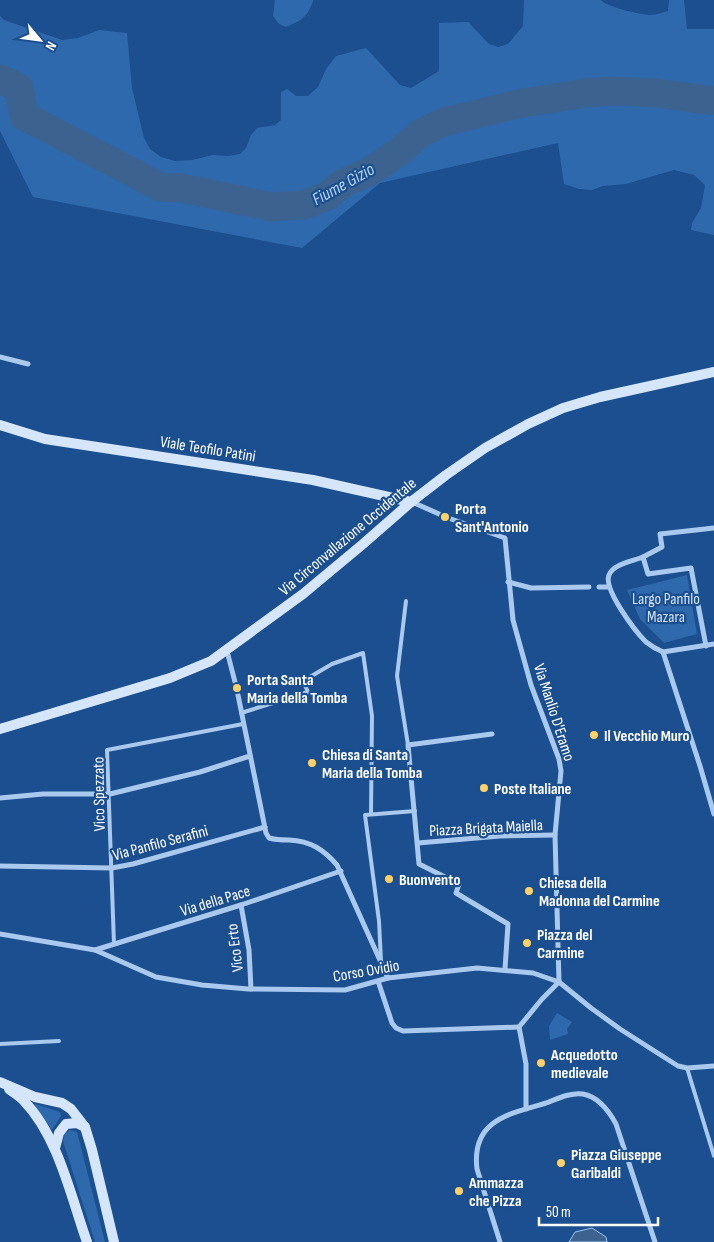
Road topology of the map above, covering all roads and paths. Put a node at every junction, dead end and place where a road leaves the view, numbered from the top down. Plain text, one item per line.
1 (0, 356) edge
2 (28, 364) dead end
3 (714, 372) edge
4 (0, 424) edge
5 (411, 502) junction
6 (439, 514) tunnel mouth
7 (451, 519) tunnel mouth
8 (714, 528) edge
9 (643, 557) junction
10 (508, 582) junction
11 (599, 587) dead end
12 (608, 587) junction
13 (589, 588) dead end
14 (406, 601) dead end
15 (714, 644) edge
16 (706, 646) junction
17 (227, 651) junction
18 (663, 652) junction
19 (235, 682) tunnel mouth
20 (238, 695) tunnel mouth
21 (241, 713) junction
22 (243, 724) junction
23 (0, 729) edge
24 (492, 734) dead end
25 (408, 745) junction
26 (250, 756) junction
27 (711, 793) edge
28 (110, 794) junction
29 (0, 798) edge
30 (415, 811) junction
31 (371, 814) junction
32 (714, 814) edge
33 (266, 830) junction
34 (555, 835) junction
35 (418, 843) junction
36 (0, 866) edge
37 (112, 868) junction
38 (341, 871) junction
39 (241, 905) junction
40 (0, 934) edge
41 (114, 944) junction
42 (95, 950) junction
43 (381, 963) junction
44 (505, 969) junction
45 (388, 978) junction
46 (378, 981) junction
47 (558, 982) junction
48 (251, 989) junction
49 (519, 1027) junction
50 (59, 1041) dead end
51 (0, 1044) edge
52 (714, 1066) edge
53 (687, 1068) junction
54 (0, 1082) edge
55 (526, 1109) junction
56 (85, 1127) junction
57 (54, 1148) junction
58 (714, 1156) edge
59 (87, 1242) edge
60 (114, 1242) edge
61 (500, 1242) edge
62 (655, 1242) edge

1 - 2 street
3 - 5 main road, Via Circonvallazione Occidentale
4 - 5 main road, Viale Teofilo Patini
5 - 6 street
5 - 17 main road, Via Circonvallazione Occidentale
7 - 10 street, Via Manlio D'Eramo
8 - 9 street
9 - 12 street
9 - 16 street
10 - 13 street
10 - 34 street, Via Manlio D'Eramo
11 - 12 street
12 - 18 street
14 - 25 lane
15 - 16 street
16 - 18 street
17 - 19 street
17 - 23 main road, Via Circonvallazione Occidentale
18 - 27 street
20 - 21 street
21 - 22 street
21 - 31 lane
22 - 26 street
22 - 28 lane, Vico Spezzato
24 - 25 street
25 - 30 street
26 - 28 street
26 - 33 street
27 - 32 street
28 - 29 street
28 - 37 lane, Vico Spezzato
30 - 31 lane
30 - 35 street
31 - 43 lane
33 - 37 street, Via Panfilo Serafini
33 - 38 street
34 - 35 street, Piazza Brigata Maiella
34 - 47 street, Via Manlio D'Eramo
35 - 44 street
36 - 37 street, Via Panfilo Serafini
37 - 41 lane, Vico Spezzato
38 - 39 street, Via della Pace
38 - 43 street
39 - 41 street, Via della Pace
39 - 48 street, Vico Erto
40 - 42 street, Corso Ovidio
41 - 42 street, Via della Pace
42 - 48 street, Corso Ovidio
43 - 45 street
44 - 45 street, Corso Ovidio
44 - 47 street, Corso Ovidio
45 - 46 street, Corso Ovidio
46 - 48 street, Corso Ovidio
46 - 49 street
47 - 49 street
47 - 53 street, Corso Ovidio
49 - 55 street
50 - 51 lane
52 - 53 street, Corso Ovidio
53 - 58 lane
54 - 56 main road
54 - 57 main road
55 - 61 street
55 - 62 street
56 - 57 main road
56 - 60 main road
57 - 59 main road

